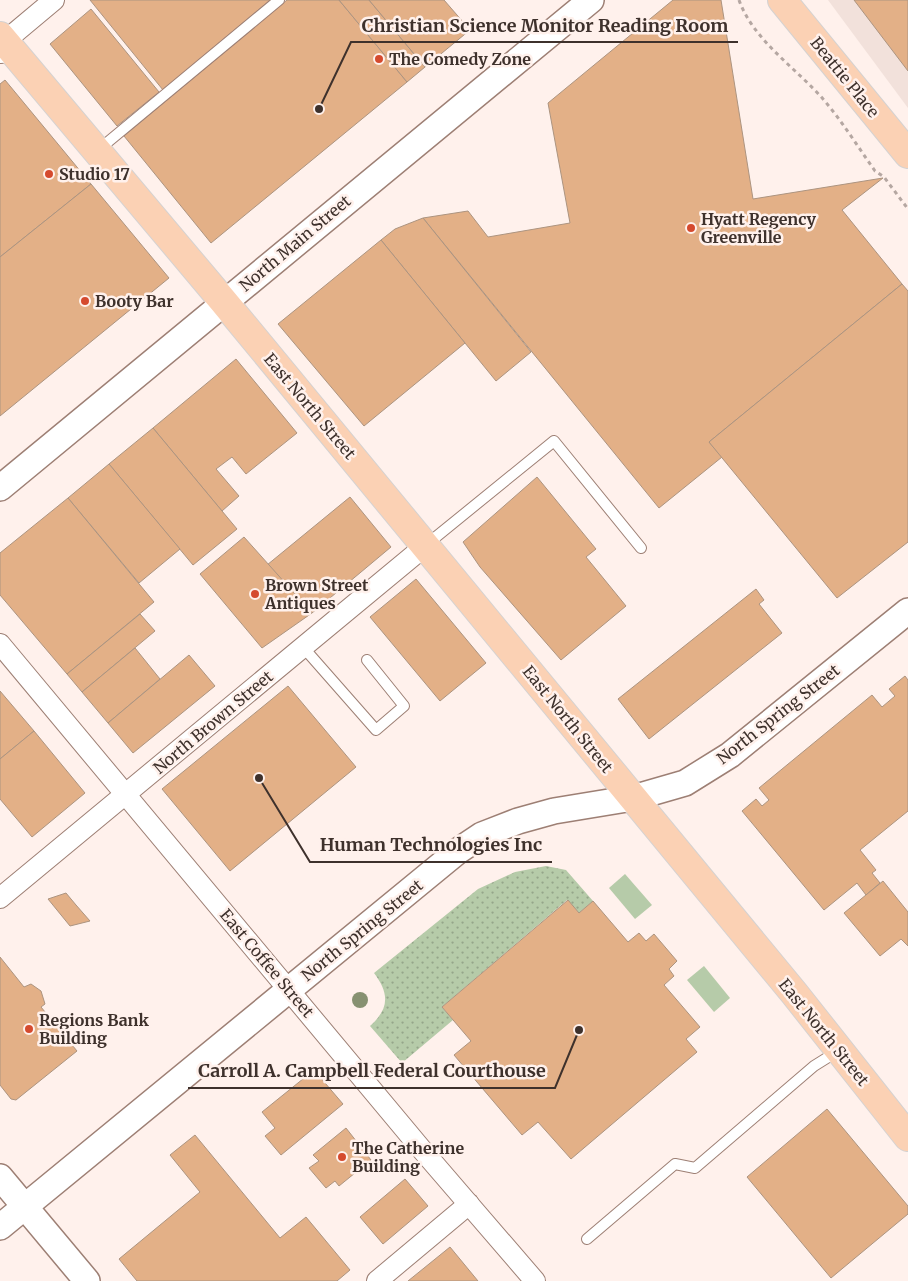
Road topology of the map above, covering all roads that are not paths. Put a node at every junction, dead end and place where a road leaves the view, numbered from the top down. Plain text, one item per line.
1 (54, 0) edge
2 (279, 0) edge
3 (591, 0) edge
4 (782, 0) edge
5 (2, 45) edge
6 (98, 151) junction
7 (908, 154) edge
8 (224, 302) junction
9 (0, 488) edge
10 (425, 546) junction
11 (641, 548) dead end
12 (908, 611) edge
13 (0, 644) edge
14 (304, 647) junction
15 (368, 660) dead end
16 (126, 794) junction
17 (633, 798) junction
18 (0, 898) edge
19 (289, 990) junction
20 (840, 1050) junction
21 (908, 1137) edge
22 (0, 1177) edge
23 (469, 1204) junction
24 (25, 1207) junction
25 (0, 1227) edge
26 (587, 1239) dead end
27 (533, 1280) edge
28 (88, 1281) edge
29 (377, 1281) edge

1 - 5 street
2 - 6 lane
3 - 8 street, North Main Street
4 - 7 main road, Beattie Place
5 - 6 main road, East North Street
6 - 8 main road, East North Street
8 - 9 street, North Main Street
8 - 10 main road, East North Street
10 - 11 lane
10 - 14 street, North Brown Street
10 - 17 main road, East North Street
12 - 17 street, North Spring Street
13 - 16 street, East Coffee Street
14 - 15 lane
14 - 16 street, North Brown Street
16 - 18 street, North Brown Street
16 - 19 street, East Coffee Street
17 - 19 street, North Spring Street
17 - 20 main road, East North Street
19 - 23 street, East Coffee Street
19 - 24 street, North Spring Street
20 - 21 main road, East North Street
20 - 26 lane
22 - 24 street
23 - 27 street, East Coffee Street
23 - 29 street
24 - 25 street, North Spring Street
24 - 28 street

